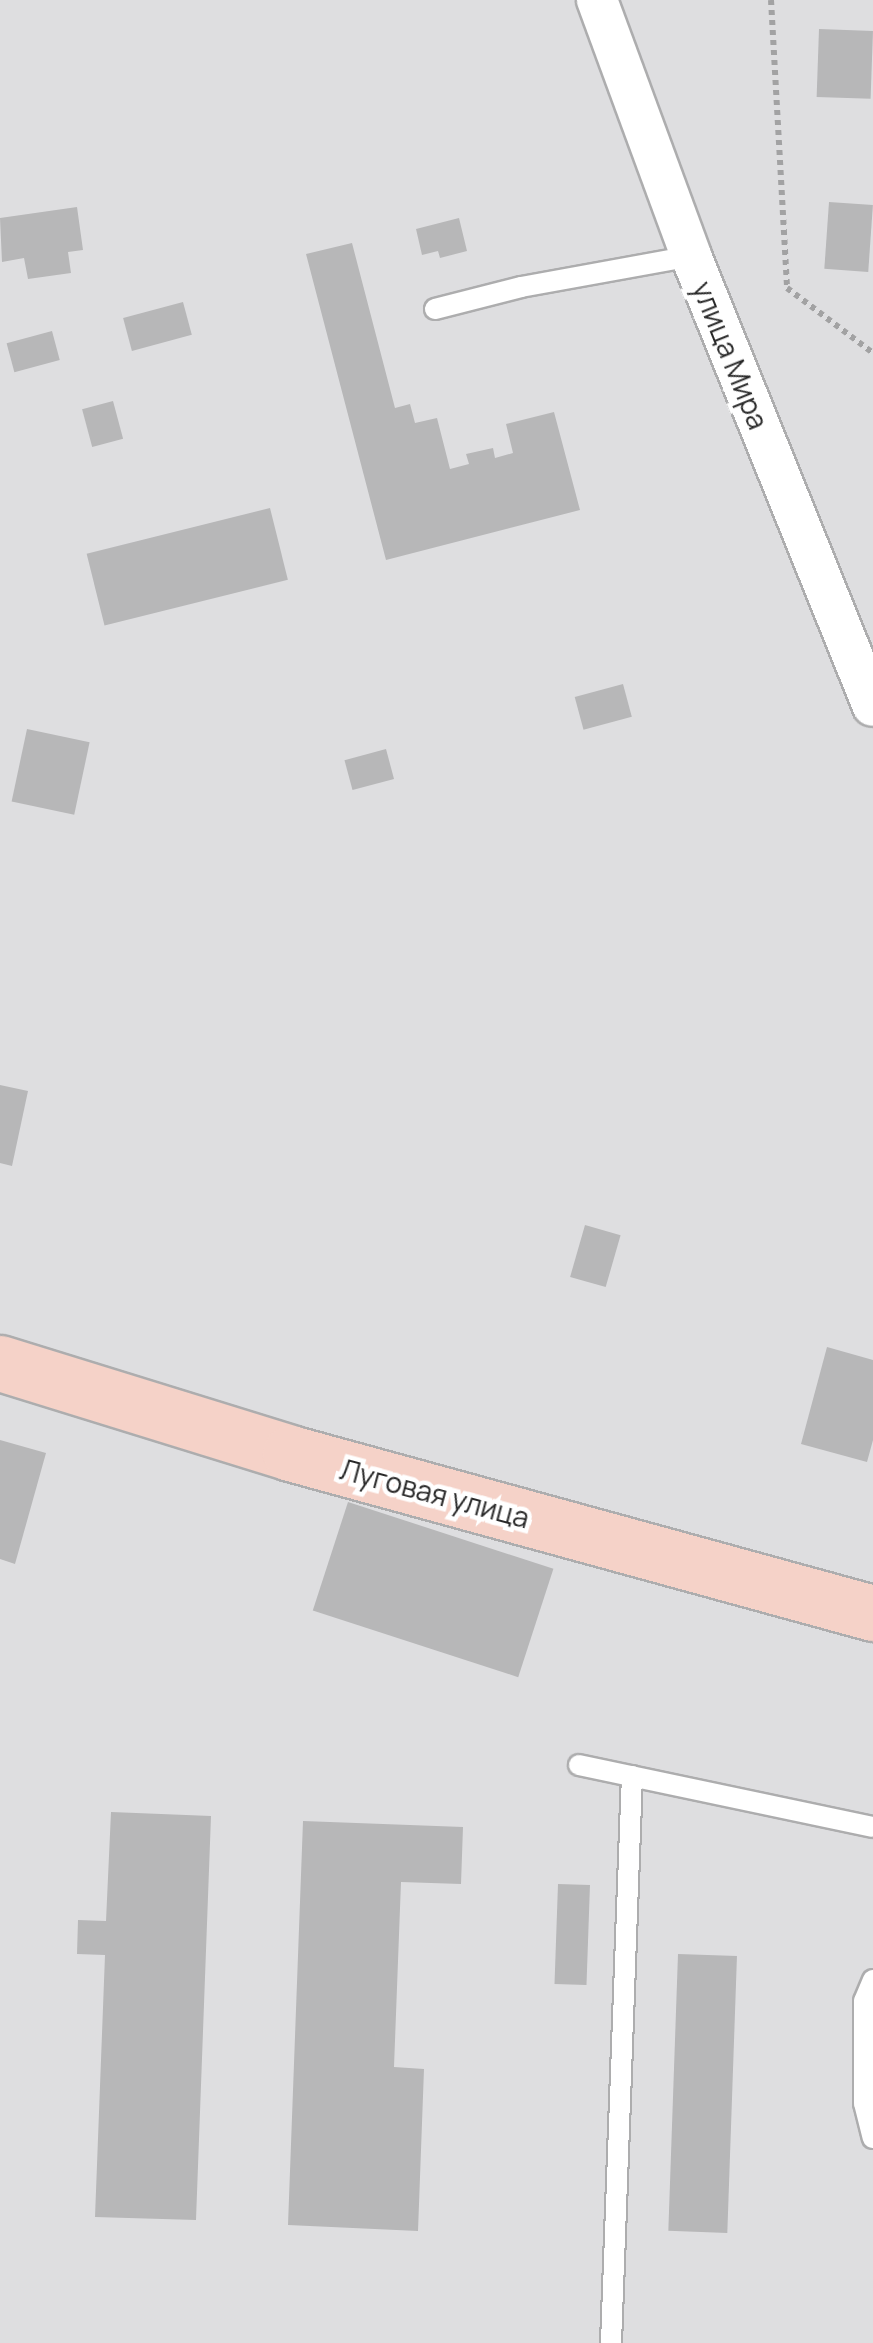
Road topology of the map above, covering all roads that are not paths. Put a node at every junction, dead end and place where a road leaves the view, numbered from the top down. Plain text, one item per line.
1 (597, 0) edge
2 (691, 256) junction
3 (435, 309) dead end
4 (873, 706) edge
5 (0, 1363) edge
6 (873, 1612) edge
7 (579, 1765) dead end
8 (632, 1776) junction
9 (873, 1827) edge
10 (873, 1980) edge
11 (873, 2138) edge
12 (611, 2343) edge

1 - 2 street, улица Мира
2 - 3 lane
2 - 4 street, улица Мира
5 - 6 street, Луговая улица
7 - 8 lane
8 - 9 lane
8 - 12 lane
10 - 11 lane

